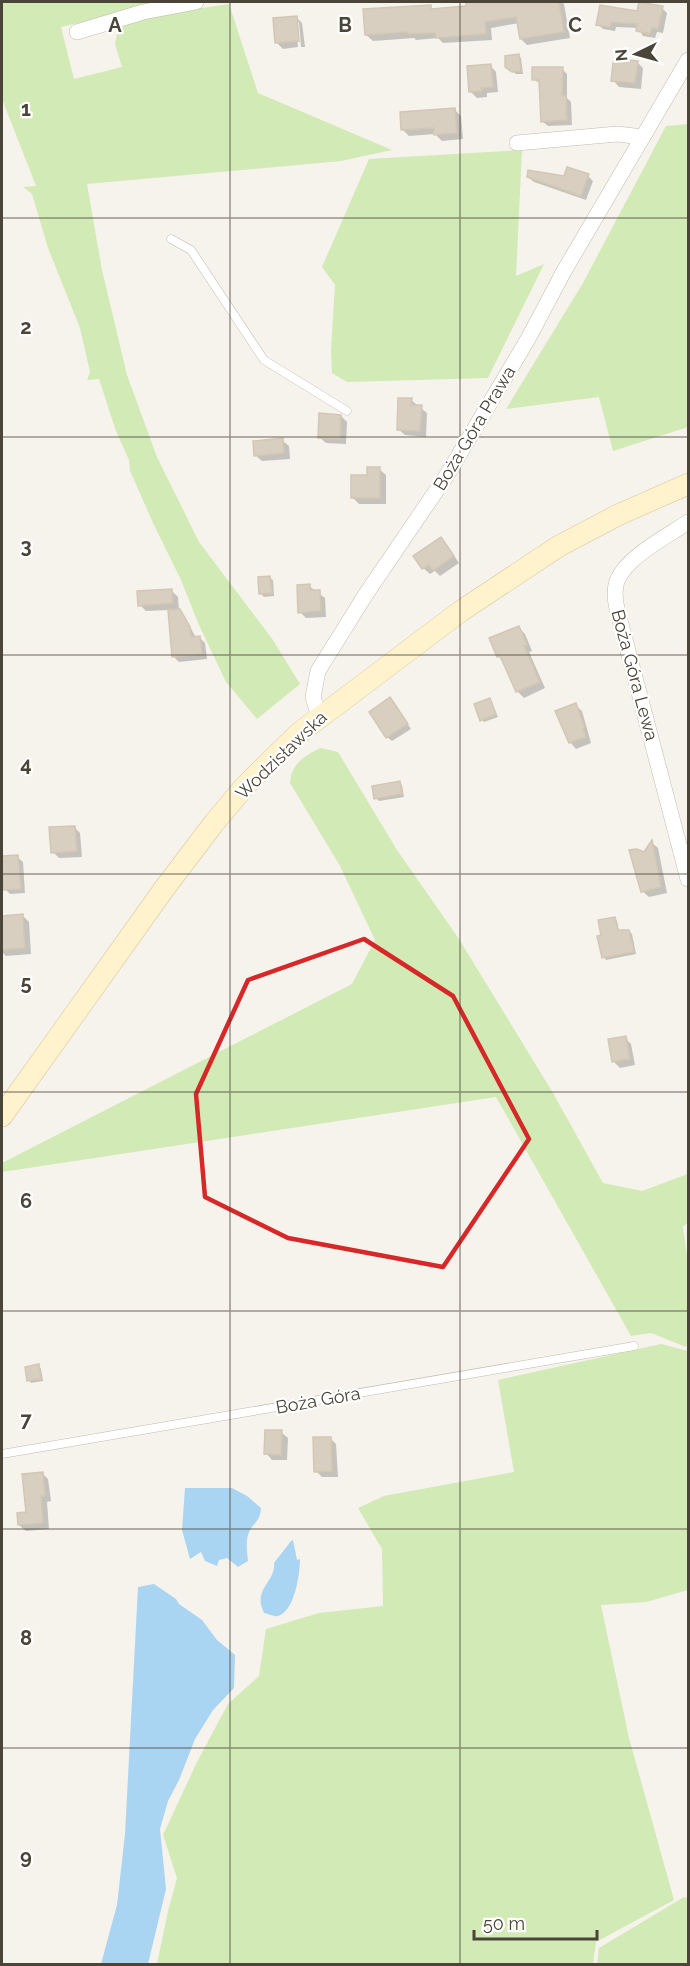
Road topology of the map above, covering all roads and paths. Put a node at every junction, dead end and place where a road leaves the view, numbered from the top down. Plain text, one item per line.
1 (196, 2) edge
2 (77, 32) dead end
3 (688, 60) edge
4 (643, 138) junction
5 (517, 143) dead end
6 (171, 239) dead end
7 (346, 411) dead end
8 (688, 484) edge
9 (688, 522) edge
10 (319, 717) junction
11 (681, 822) edge
12 (688, 879) edge
13 (2, 1116) edge
14 (634, 1346) dead end
15 (2, 1454) edge

1 - 2 street
3 - 4 street, Boża Góra Prawa
4 - 5 street
4 - 10 street, Boża Góra Prawa
6 - 7 lane
8 - 10 main road, Wodzisławska
9 - 11 street, Boża Góra Lewa
10 - 13 main road, Wodzisławska
11 - 12 street, Boża Góra Lewa
14 - 15 lane, Boża Góra

